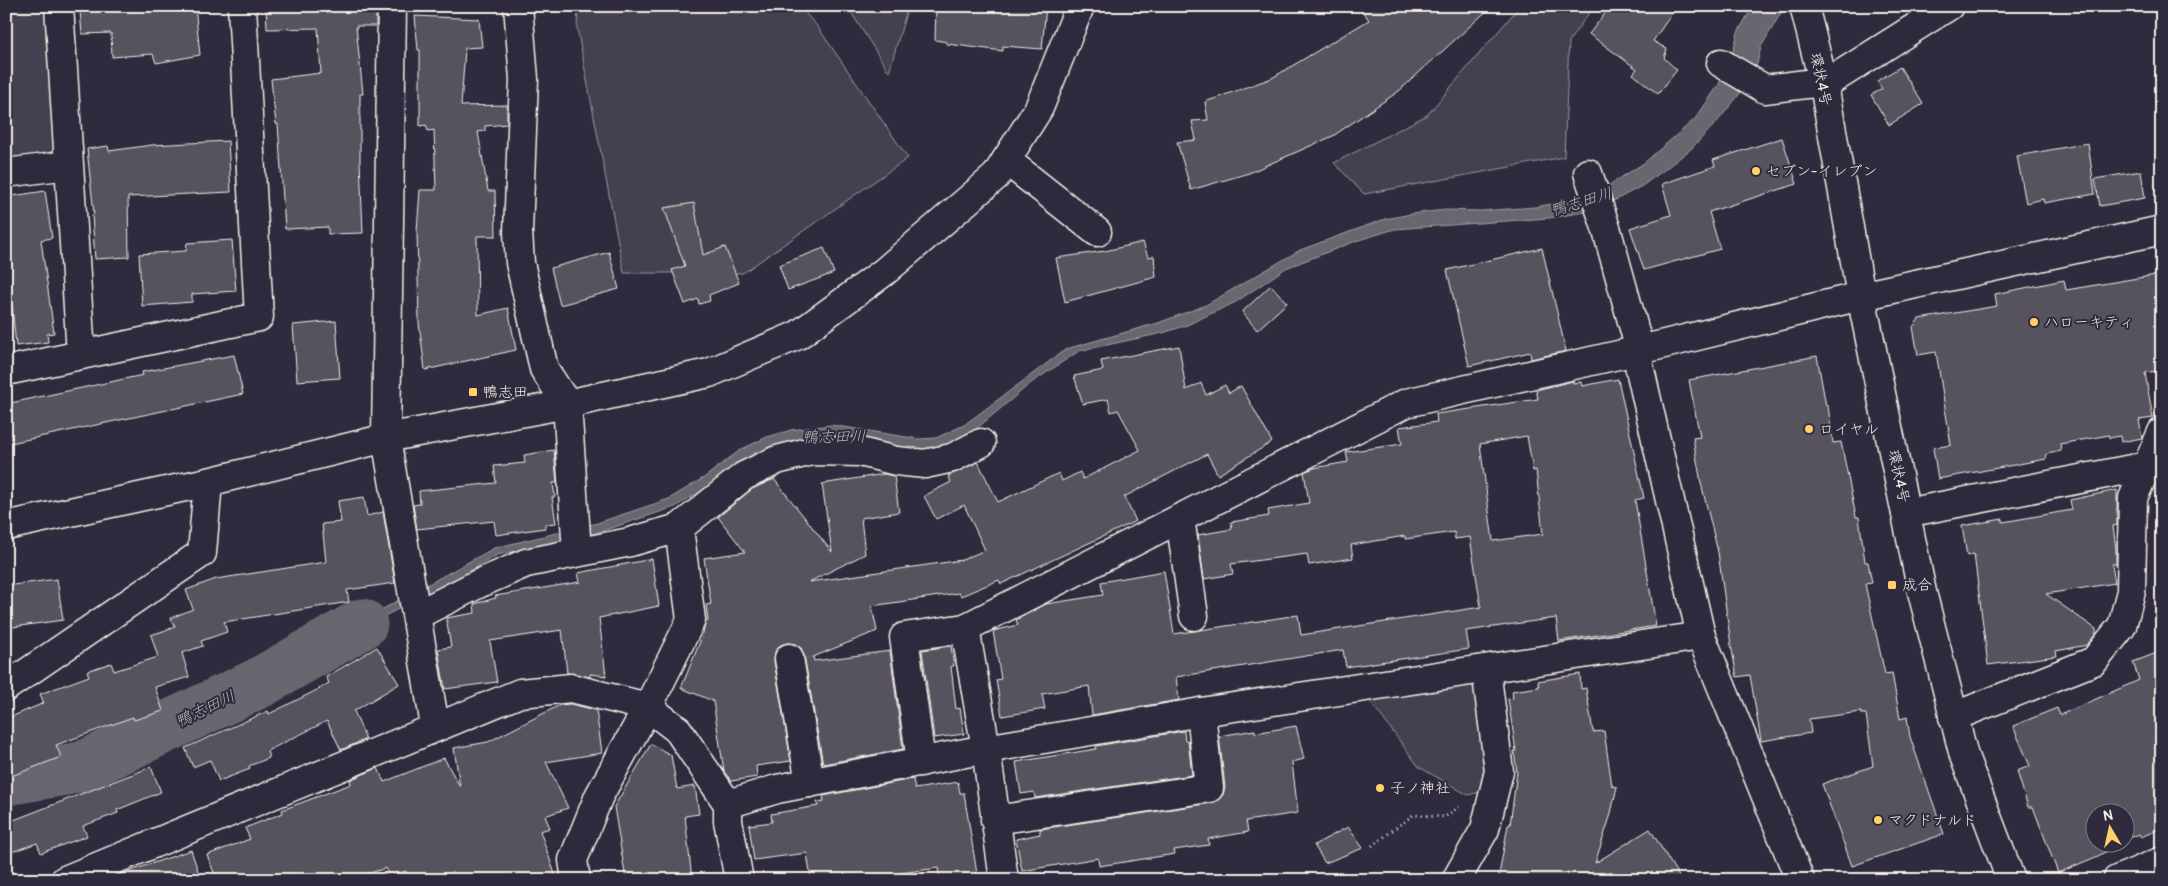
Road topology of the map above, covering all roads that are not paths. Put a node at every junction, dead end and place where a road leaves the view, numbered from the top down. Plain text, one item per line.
1 (59, 6) edge
2 (242, 6) edge
3 (392, 6) edge
4 (518, 6) edge
5 (1080, 6) edge
6 (1804, 6) edge
7 (1949, 6) edge
8 (1721, 64) dead end
9 (1823, 83) junction
10 (1006, 160) junction
11 (68, 164) junction
12 (6, 173) edge
13 (1589, 177) dead end
14 (2162, 230) edge
15 (1097, 232) dead end
16 (1861, 296) junction
17 (1640, 350) junction
18 (81, 355) junction
19 (6, 371) edge
20 (567, 404) junction
21 (2162, 432) edge
22 (386, 438) junction
23 (981, 443) dead end
24 (2147, 466) junction
25 (208, 482) junction
26 (1906, 513) junction
27 (1180, 518) junction
28 (6, 526) edge
29 (679, 528) junction
30 (577, 549) junction
31 (417, 615) junction
32 (1194, 616) dead end
33 (965, 628) junction
34 (1701, 636) junction
35 (788, 658) dead end
36 (1486, 669) junction
37 (6, 687) edge
38 (648, 707) junction
39 (1201, 712) junction
40 (1953, 717) junction
41 (435, 726) junction
42 (986, 749) junction
43 (921, 762) junction
44 (810, 783) junction
45 (728, 804) junction
46 (995, 820) junction
47 (2162, 862) edge
48 (118, 870) edge
49 (65, 880) edge
50 (576, 880) edge
51 (739, 880) edge
52 (1004, 880) edge
53 (1456, 880) edge
54 (1800, 880) edge
55 (2011, 880) edge
56 (2117, 880) edge

1 - 11 street
2 - 18 street
3 - 22 street
4 - 20 street
5 - 10 street
6 - 9 street, 環状4号
7 - 9 street
8 - 9 street
9 - 16 street, 環状4号
10 - 15 street
10 - 20 street
11 - 12 street
11 - 18 street
13 - 17 street
14 - 16 street
16 - 17 street
16 - 26 street, 環状4号
17 - 27 street
17 - 34 street
18 - 19 street
20 - 22 street
20 - 30 street
21 - 24 street
22 - 25 street
22 - 31 street
23 - 29 street
24 - 26 street
24 - 40 street
25 - 28 street
25 - 37 street
26 - 40 street, 環状4号
27 - 32 street
27 - 33 street
29 - 30 street
29 - 38 street
30 - 31 street
31 - 41 street
33 - 42 street
33 - 43 street
34 - 36 street
34 - 54 street
35 - 44 street
36 - 39 street
36 - 53 street
38 - 41 street
38 - 45 street
38 - 50 street
39 - 42 street
39 - 46 street
40 - 55 street, 環状4号
41 - 48 street
42 - 43 street
42 - 46 street
43 - 44 street
44 - 45 street
45 - 51 street
46 - 52 street
47 - 56 street
48 - 49 street

